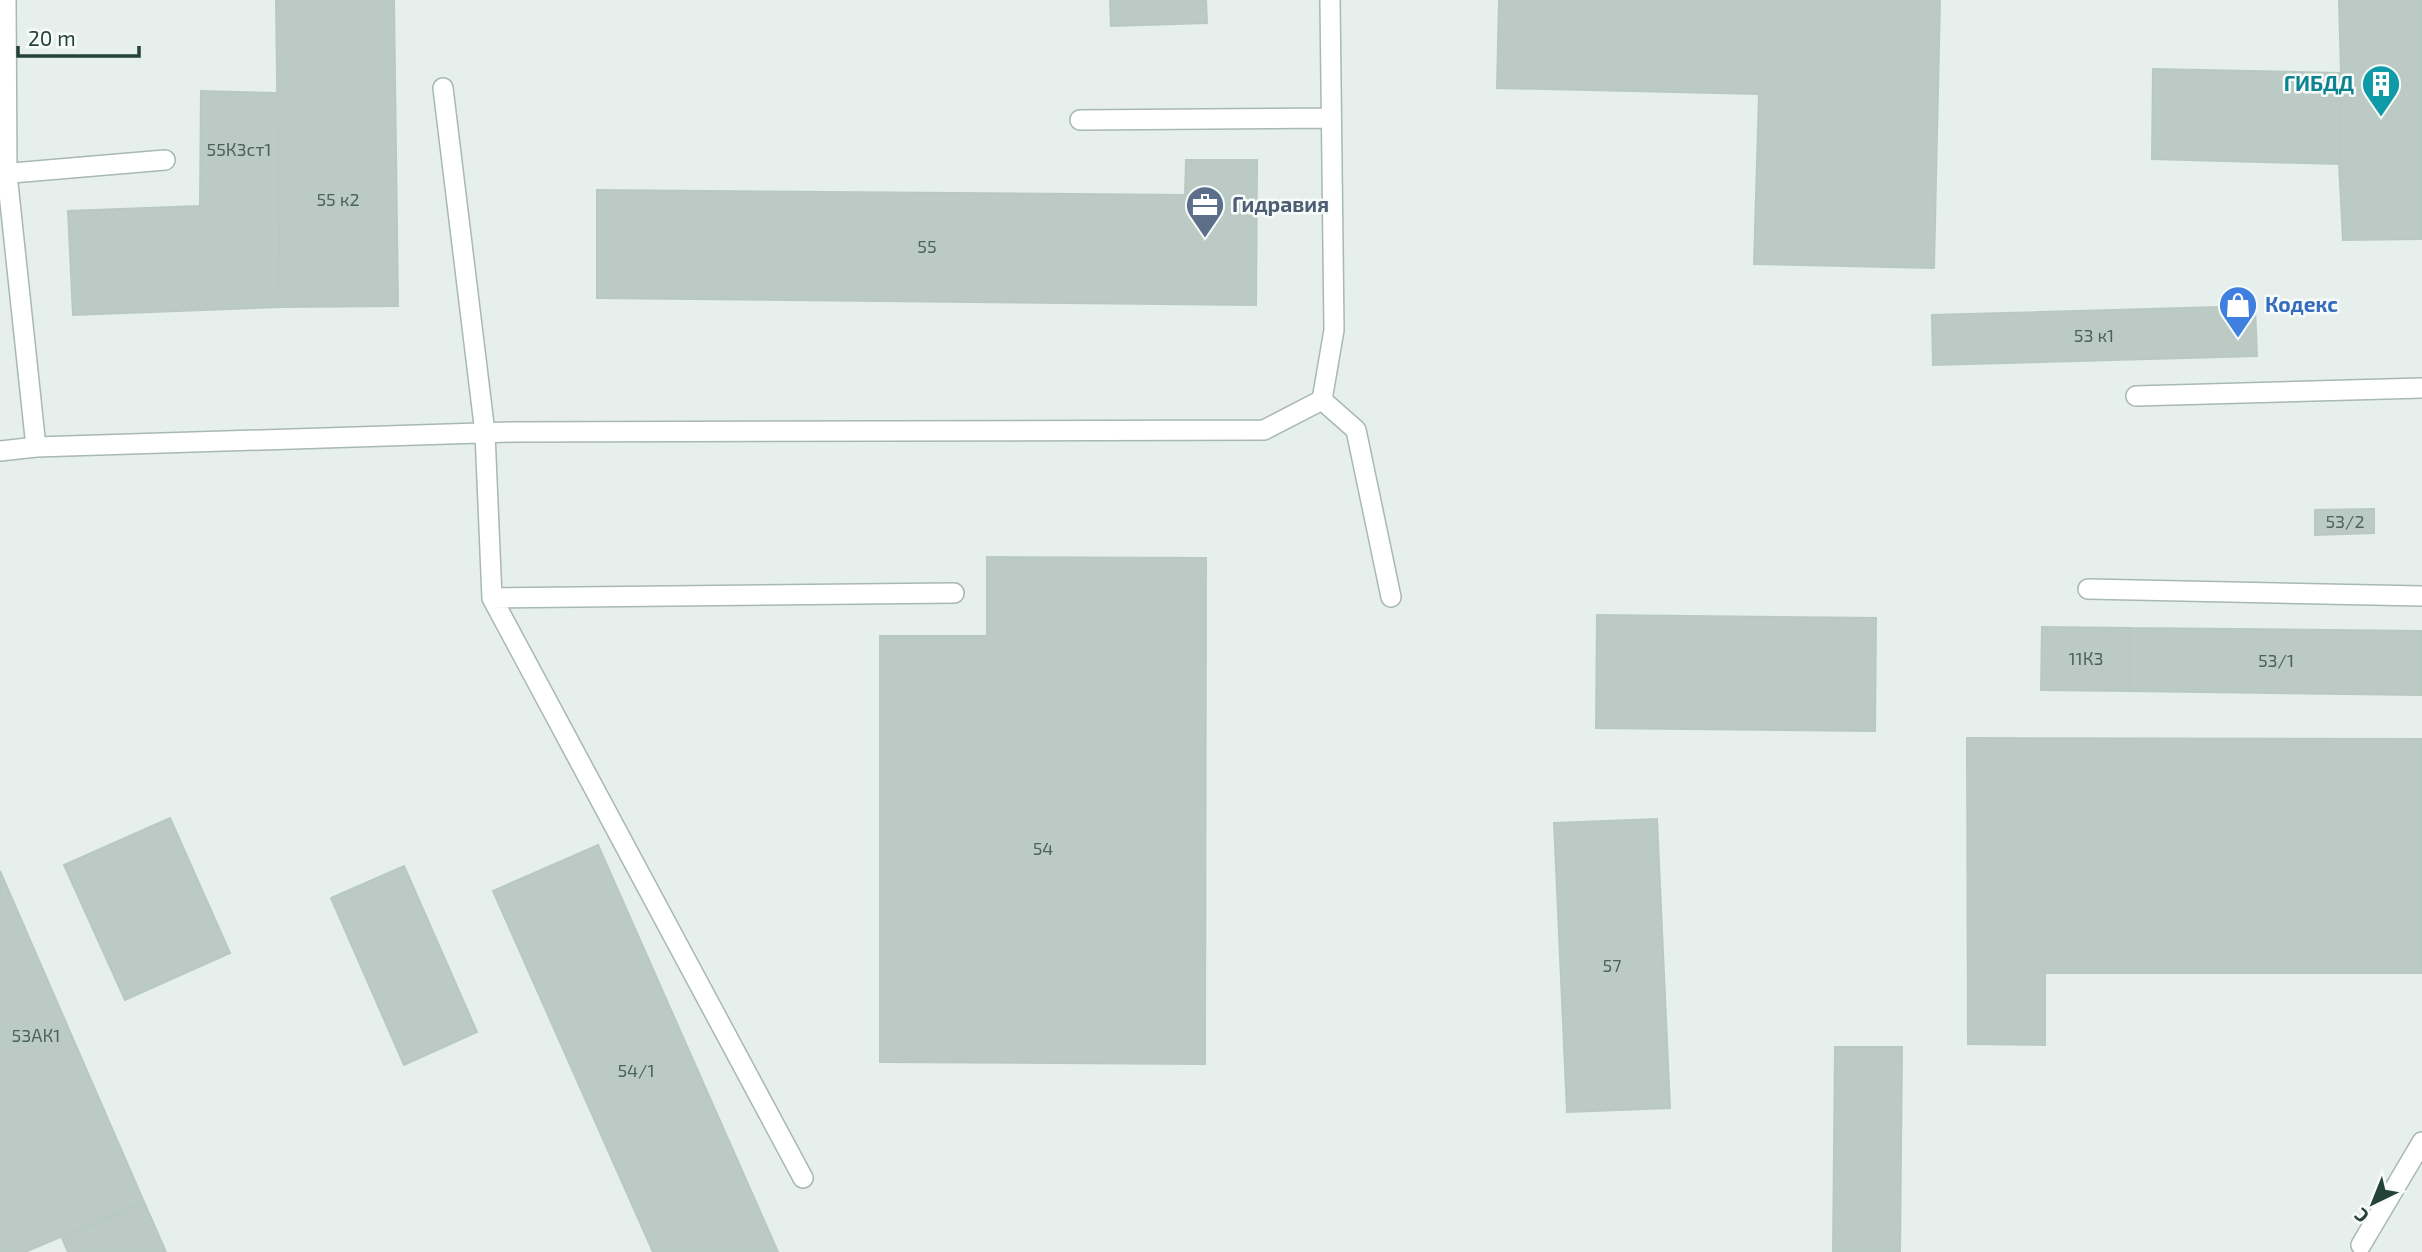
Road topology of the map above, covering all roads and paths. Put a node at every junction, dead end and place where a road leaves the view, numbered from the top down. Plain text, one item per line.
1 (6, 0) edge
2 (1330, 0) edge
3 (443, 88) dead end
4 (1331, 118) junction
5 (1080, 120) dead end
6 (165, 160) dead end
7 (3, 174) edge
8 (2422, 388) edge
9 (2136, 396) dead end
10 (1322, 400) junction
11 (485, 433) junction
12 (36, 447) junction
13 (0, 452) edge
14 (2088, 589) dead end
15 (954, 593) dead end
16 (2422, 596) edge
17 (1391, 597) dead end
18 (492, 598) junction
19 (2422, 1142) edge
20 (803, 1178) dead end
21 (2361, 1245) dead end

1 - 7 lane
2 - 4 lane
3 - 11 lane
4 - 5 lane
4 - 10 lane
6 - 7 lane
7 - 12 lane
8 - 9 lane
10 - 11 lane
10 - 17 lane
11 - 12 lane
11 - 18 lane
12 - 13 lane
14 - 16 lane
15 - 18 lane
18 - 20 lane
19 - 21 lane

